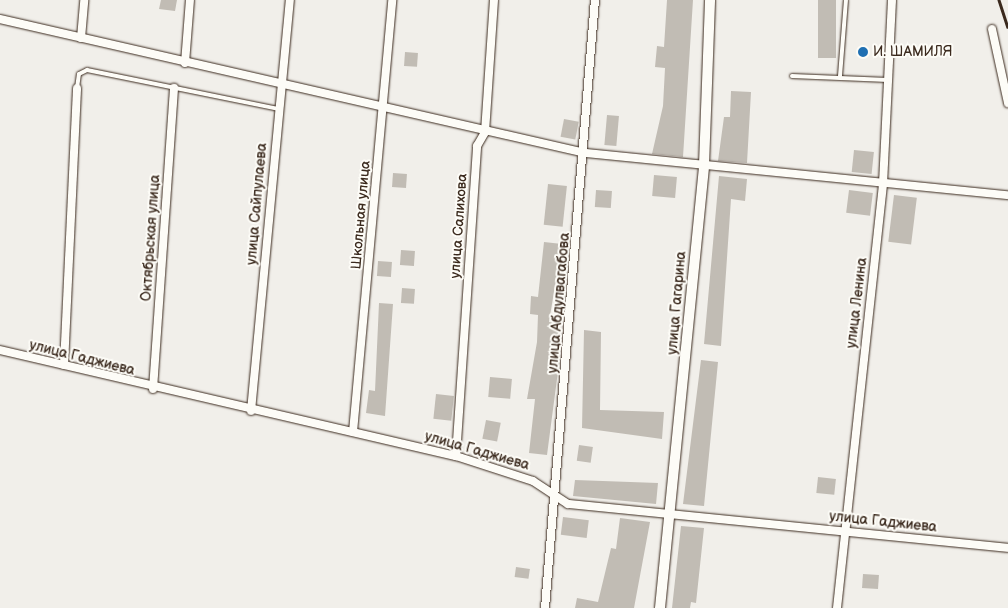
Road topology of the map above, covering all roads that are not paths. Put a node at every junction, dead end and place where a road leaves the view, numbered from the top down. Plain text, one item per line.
1 (84, 0) edge
2 (190, 0) edge
3 (290, 0) edge
4 (392, 0) edge
5 (494, 0) edge
6 (595, 0) edge
7 (710, 0) edge
8 (846, 0) edge
9 (892, 0) edge
10 (0, 19) edge
11 (992, 29) dead end
12 (81, 38) junction
13 (185, 62) junction
14 (792, 76) dead end
15 (840, 76) junction
16 (888, 80) junction
17 (282, 85) junction
18 (77, 88) joint
19 (174, 88) junction
20 (1008, 103) edge
21 (278, 109) junction
22 (383, 109) junction
23 (485, 132) junction
24 (585, 153) junction
25 (704, 165) junction
26 (883, 184) junction
27 (1008, 195) edge
28 (0, 350) edge
29 (64, 365) junction
30 (153, 389) junction
31 (251, 411) junction
32 (353, 432) junction
33 (456, 456) junction
34 (557, 497) junction
35 (671, 511) junction
36 (844, 530) junction
37 (1008, 548) edge
38 (545, 608) edge
39 (660, 608) edge
40 (837, 608) edge

1 - 12 street
2 - 13 street
3 - 17 street, улица Сайпулаева
4 - 22 street, Школьная улица
5 - 23 street, улица Салихова
6 - 24 street, улица Абдулвагабова
7 - 25 street, улица Гагарина
8 - 15 lane
9 - 16 street, улица Ленина
10 - 12 street
11 - 20 street
12 - 13 street
13 - 17 street
14 - 15 lane
15 - 16 lane
16 - 26 street, улица Ленина
17 - 21 street, улица Сайпулаева
17 - 22 street
18 - 19 lane
18 - 29 street
19 - 21 lane
19 - 30 street, Октябрьская улица
21 - 31 street, улица Сайпулаева
22 - 23 street
22 - 32 street, Школьная улица
23 - 24 street
23 - 33 street, улица Салихова
24 - 25 street
24 - 34 street, улица Абдулвагабова
25 - 26 street
25 - 35 street, улица Гагарина
26 - 27 street
26 - 36 street, улица Ленина
28 - 29 street, улица Гаджиева
29 - 30 street, улица Гаджиева
30 - 31 street, улица Гаджиева
31 - 32 street, улица Гаджиева
32 - 33 street, улица Гаджиева
33 - 34 street, улица Гаджиева
34 - 35 street, улица Гаджиева
34 - 38 street, улица Абдулвагабова
35 - 36 street, улица Гаджиева
35 - 39 street, улица Гагарина
36 - 37 street, улица Гаджиева
36 - 40 street, улица Ленина

